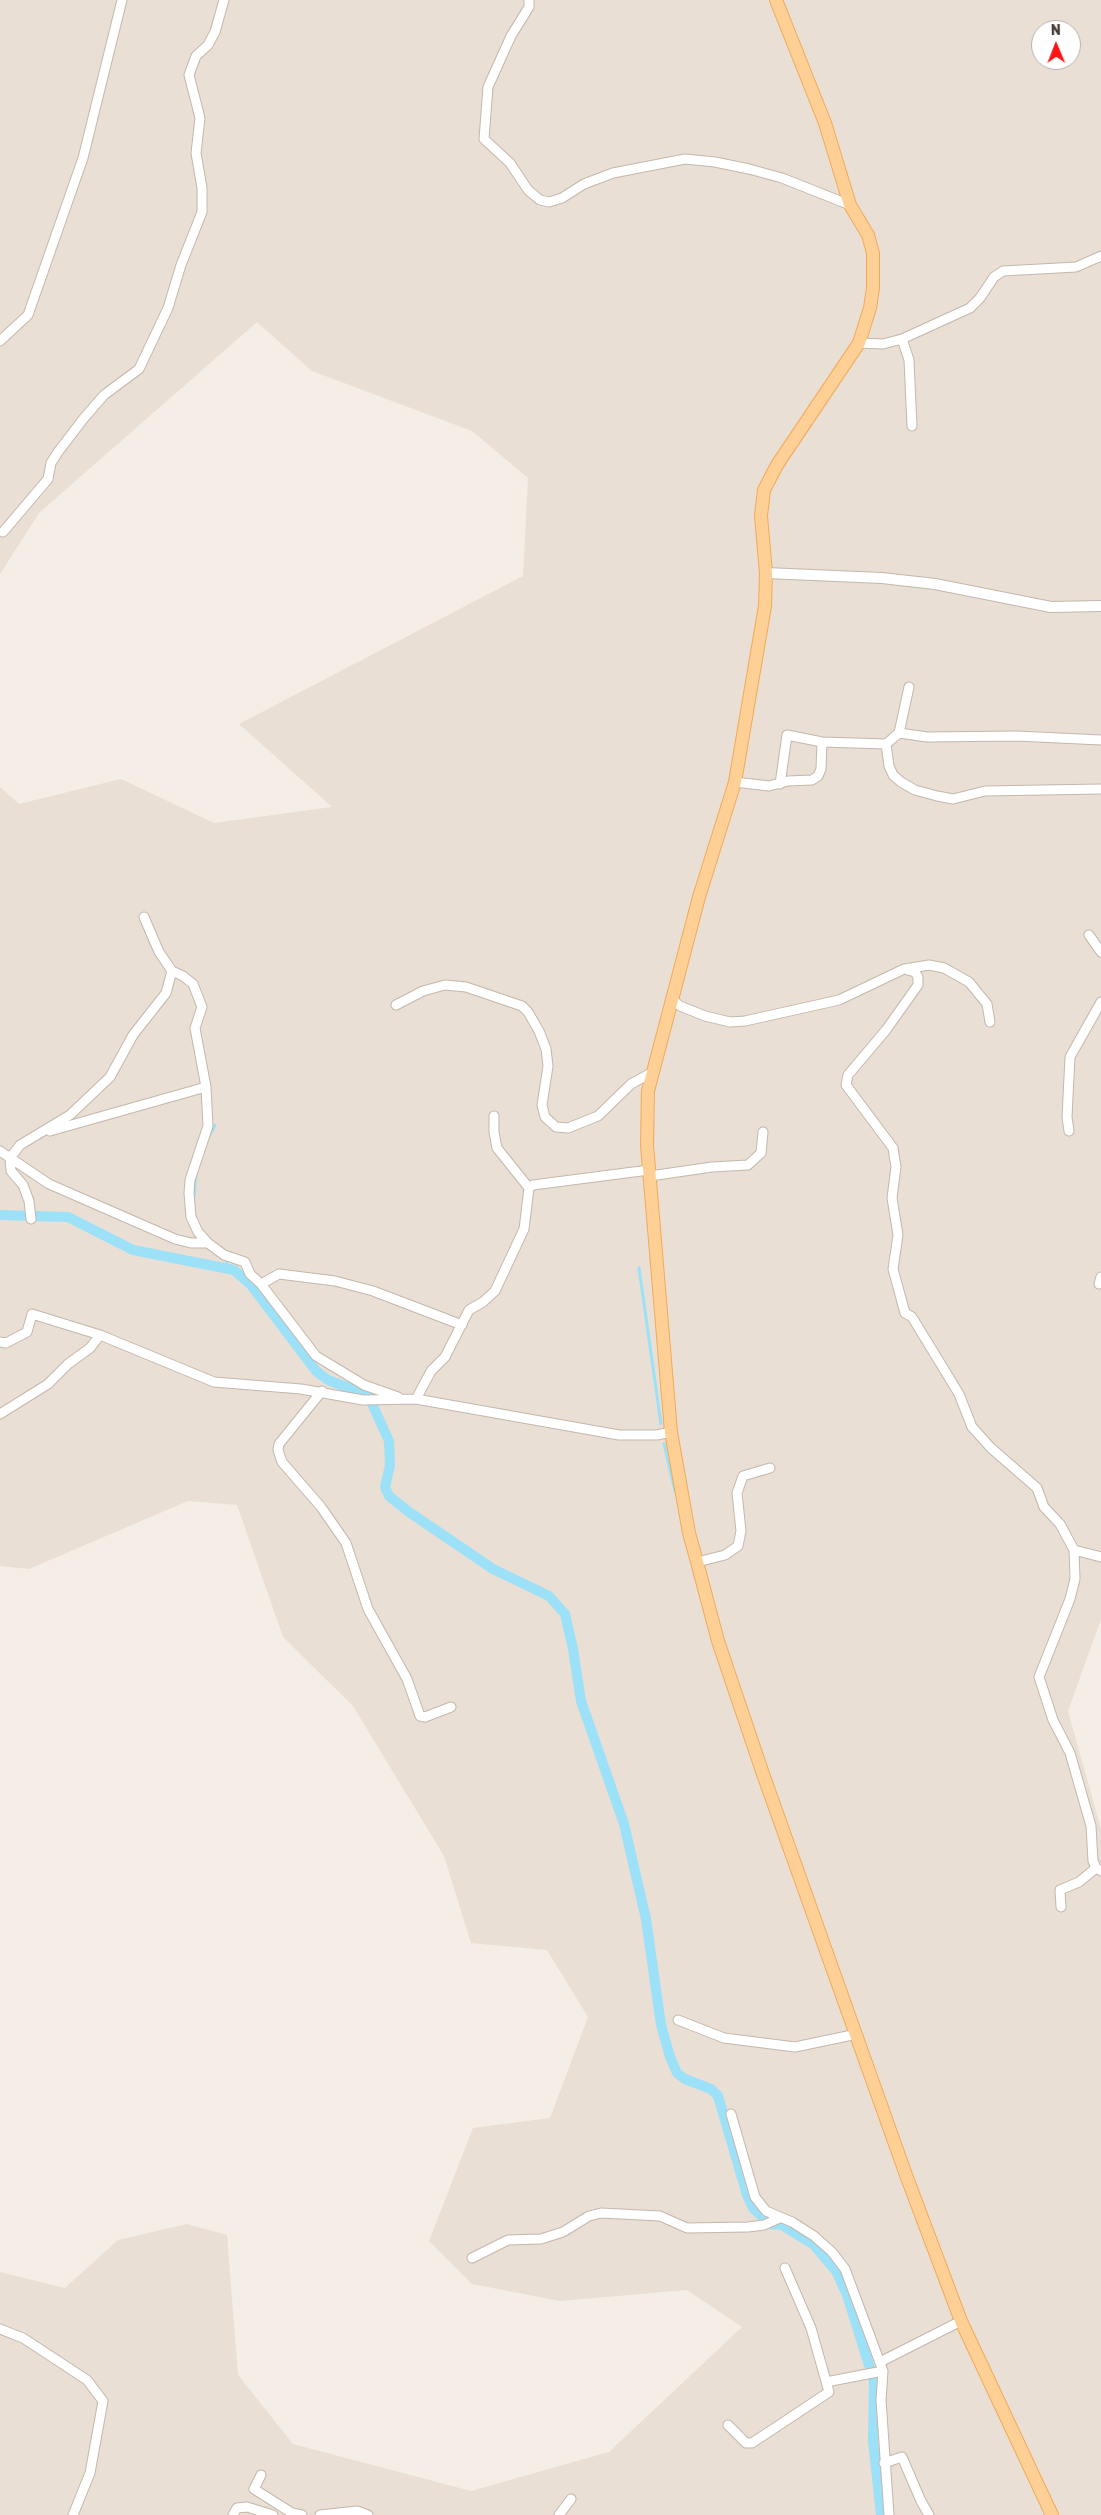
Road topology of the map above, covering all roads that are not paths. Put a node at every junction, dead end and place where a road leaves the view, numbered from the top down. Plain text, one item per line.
1 (122, 0) edge
2 (224, 0) edge
3 (530, 0) edge
4 (776, 0) edge
5 (850, 205) junction
6 (1101, 256) edge
7 (902, 339) junction
8 (0, 341) edge
9 (859, 343) junction
10 (912, 426) dead end
11 (3, 532) dead end
12 (766, 573) junction
13 (1101, 606) edge
14 (909, 687) dead end
15 (899, 733) junction
16 (1101, 740) edge
17 (822, 742) junction
18 (886, 744) junction
19 (735, 782) junction
20 (780, 784) junction
21 (1101, 788) edge
22 (144, 917) dead end
23 (1101, 936) edge
24 (1101, 952) edge
25 (904, 969) junction
26 (172, 971) junction
27 (671, 998) junction
28 (1101, 1002) edge
29 (396, 1005) dead end
30 (990, 1022) dead end
31 (653, 1072) junction
32 (206, 1087) junction
33 (494, 1116) dead end
34 (1069, 1131) dead end
35 (763, 1132) dead end
36 (38, 1134) junction
37 (0, 1151) edge
38 (10, 1158) junction
39 (649, 1173) junction
40 (529, 1188) junction
41 (30, 1215) dead end
42 (208, 1243) junction
43 (261, 1284) junction
44 (462, 1325) junction
45 (100, 1335) junction
46 (0, 1342) edge
47 (322, 1392) junction
48 (404, 1399) junction
49 (416, 1400) junction
50 (0, 1414) edge
51 (671, 1432) junction
52 (770, 1468) dead end
53 (1074, 1550) junction
54 (1101, 1557) edge
55 (697, 1562) junction
56 (451, 1707) dead end
57 (1098, 1870) edge
58 (1061, 1907) dead end
59 (678, 2020) dead end
60 (857, 2034) junction
61 (731, 2114) dead end
62 (777, 2219) junction
63 (472, 2258) dead end
64 (785, 2268) dead end
65 (961, 2321) junction
66 (0, 2329) edge
67 (880, 2362) junction
68 (876, 2372) junction
69 (826, 2382) junction
70 (728, 2425) dead end
71 (884, 2463) junction
72 (261, 2475) dead end
73 (571, 2499) dead end
74 (74, 2515) edge
75 (233, 2515) edge
76 (273, 2515) edge
77 (302, 2515) edge
78 (320, 2515) edge
79 (368, 2515) edge
80 (559, 2515) edge
81 (889, 2515) edge
82 (929, 2515) edge
83 (1052, 2515) edge

1 - 8 street
2 - 11 street
3 - 5 street
4 - 5 main road
5 - 9 main road
6 - 7 street
7 - 9 street
7 - 10 street
9 - 12 main road
12 - 13 street
12 - 19 main road
14 - 15 street
15 - 16 street
15 - 18 street
17 - 18 street
17 - 20 street
17 - 20 street
18 - 21 street
19 - 20 street
19 - 27 main road
22 - 26 street
23 - 24 street
25 - 27 street
25 - 30 street
25 - 53 street
26 - 32 street
26 - 36 street
27 - 31 main road
28 - 34 street
29 - 31 street
31 - 39 main road
32 - 36 street
32 - 42 street
33 - 40 street
35 - 39 street
36 - 38 street
37 - 38 street
38 - 41 street
38 - 42 street
39 - 40 street
39 - 51 main road
40 - 44 street
42 - 43 street
43 - 44 street
43 - 48 street
44 - 49 street
45 - 46 street
45 - 47 street
45 - 50 street
47 - 48 street
47 - 56 street
48 - 49 street
49 - 51 street
51 - 55 main road
52 - 55 street
53 - 54 street
53 - 57 street
55 - 60 main road
57 - 58 street
59 - 60 street
60 - 65 main road
61 - 62 street
62 - 63 street
62 - 67 street
64 - 69 street
65 - 67 street
65 - 83 main road
66 - 74 street
67 - 68 street
68 - 69 street
68 - 71 street
69 - 70 street
71 - 81 street
71 - 82 street
72 - 77 street
73 - 80 street
75 - 76 street
78 - 79 street

